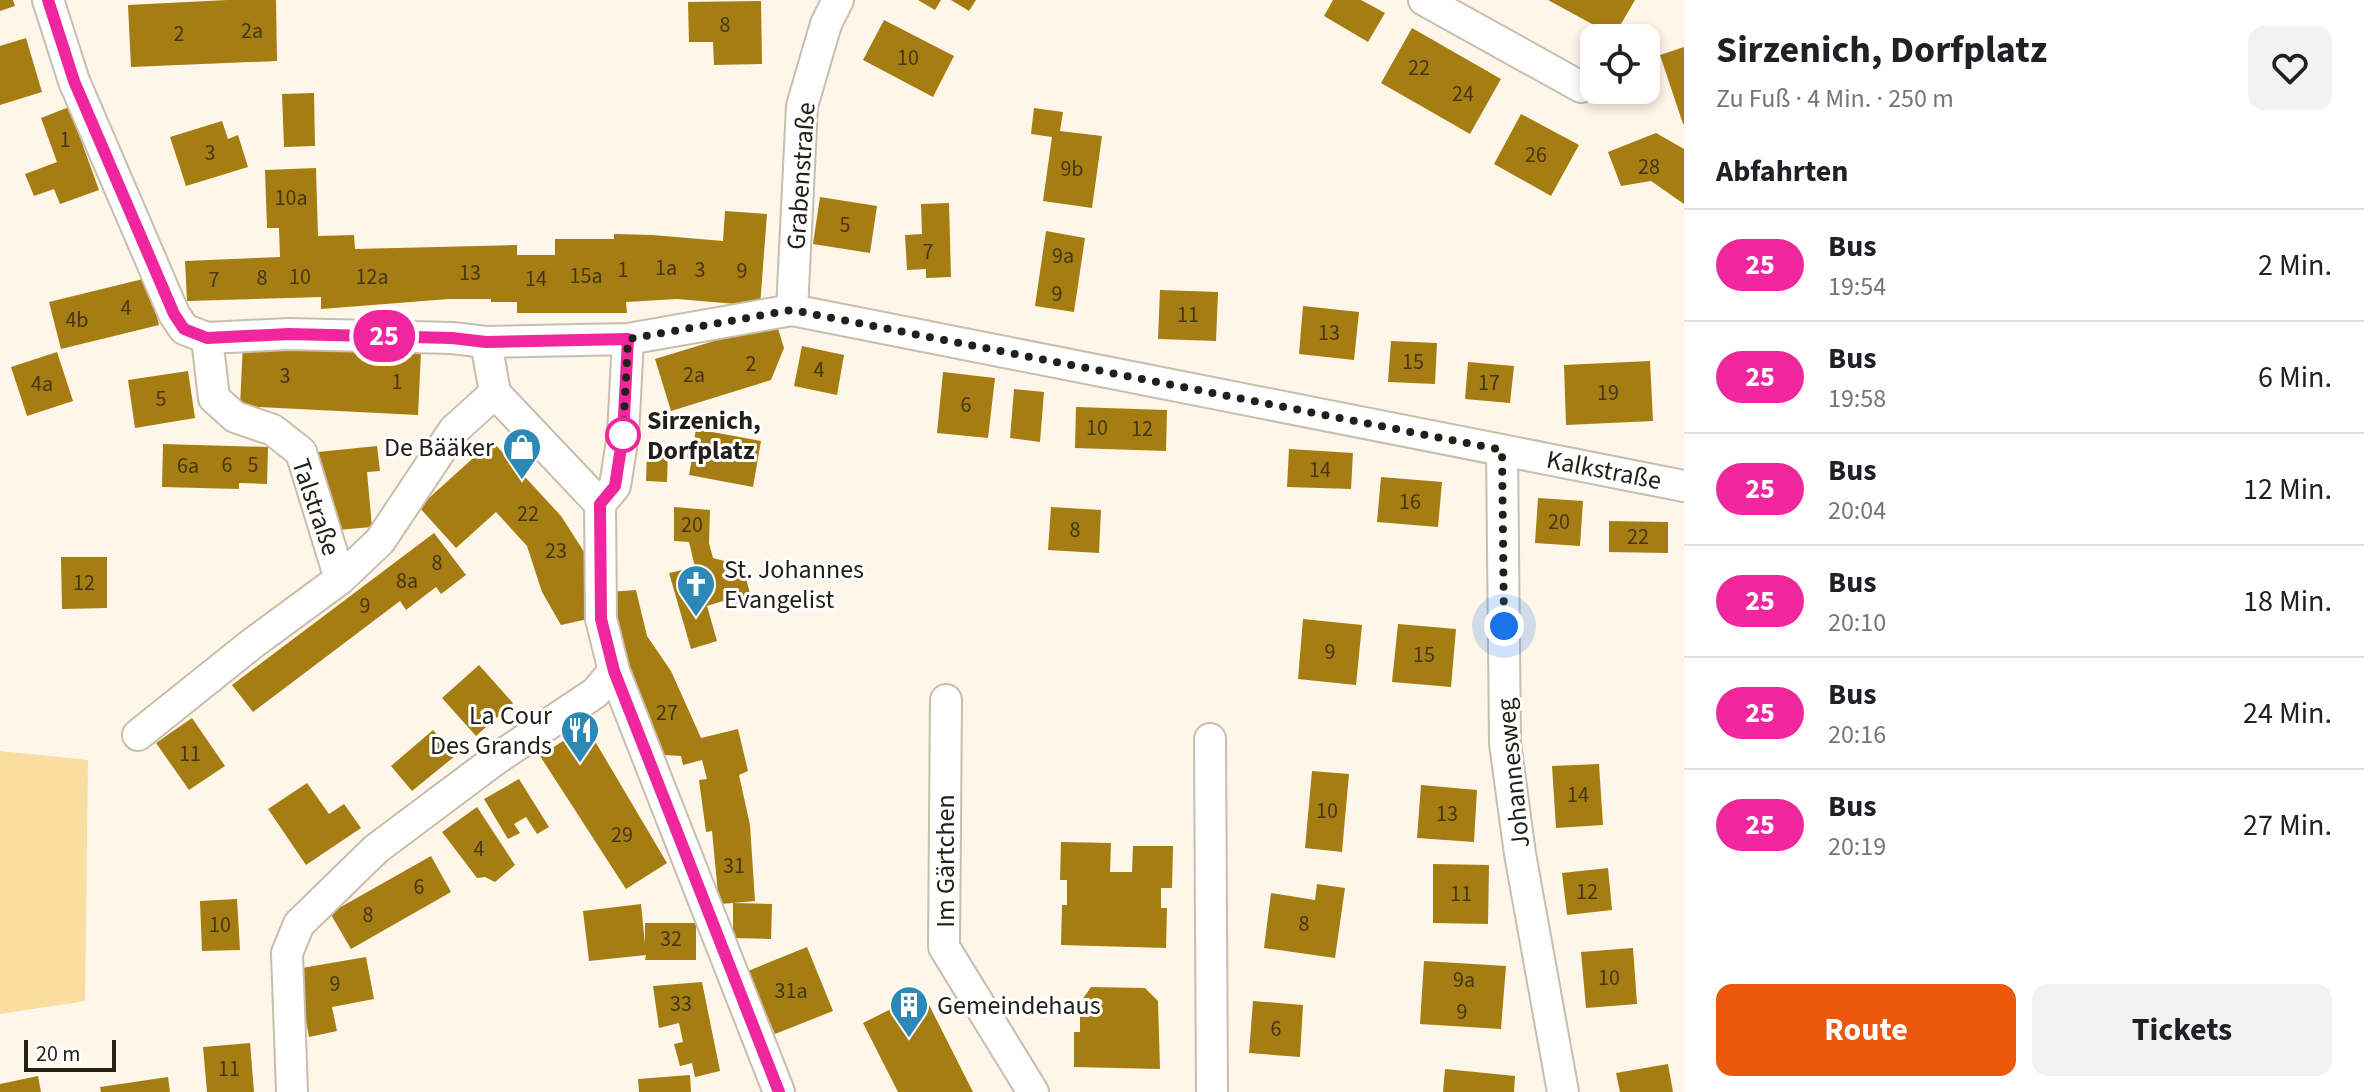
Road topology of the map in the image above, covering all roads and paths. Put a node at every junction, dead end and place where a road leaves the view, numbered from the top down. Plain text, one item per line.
1 (48, 0) edge
2 (838, 0) edge
3 (1424, 0) edge
4 (1580, 86) edge
5 (792, 310) junction
6 (207, 338) junction
7 (628, 339) junction
8 (486, 342) junction
9 (495, 393) junction
10 (1502, 450) junction
11 (1684, 486) edge
12 (600, 504) junction
13 (340, 579) junction
14 (614, 671) junction
15 (946, 700) dead end
16 (138, 735) dead end
17 (1210, 739) dead end
18 (292, 1092) edge
19 (779, 1092) edge
20 (1033, 1092) edge
21 (1212, 1092) edge
22 (1563, 1092) edge

1 - 6 street
2 - 5 street, Grabenstraße
3 - 4 street
5 - 7 street, Kalkstraße
5 - 10 street, Kalkstraße
6 - 8 street, Kalkstraße
6 - 13 street, Talstraße
7 - 8 street, Kalkstraße
7 - 12 street
8 - 9 street
9 - 12 street
9 - 13 street, Talstraße
10 - 11 street, Kalkstraße
10 - 22 street, Johannesweg
12 - 14 street
13 - 16 street, Talstraße
14 - 18 street
14 - 19 street
15 - 20 street, Im Gärtchen
17 - 21 street

